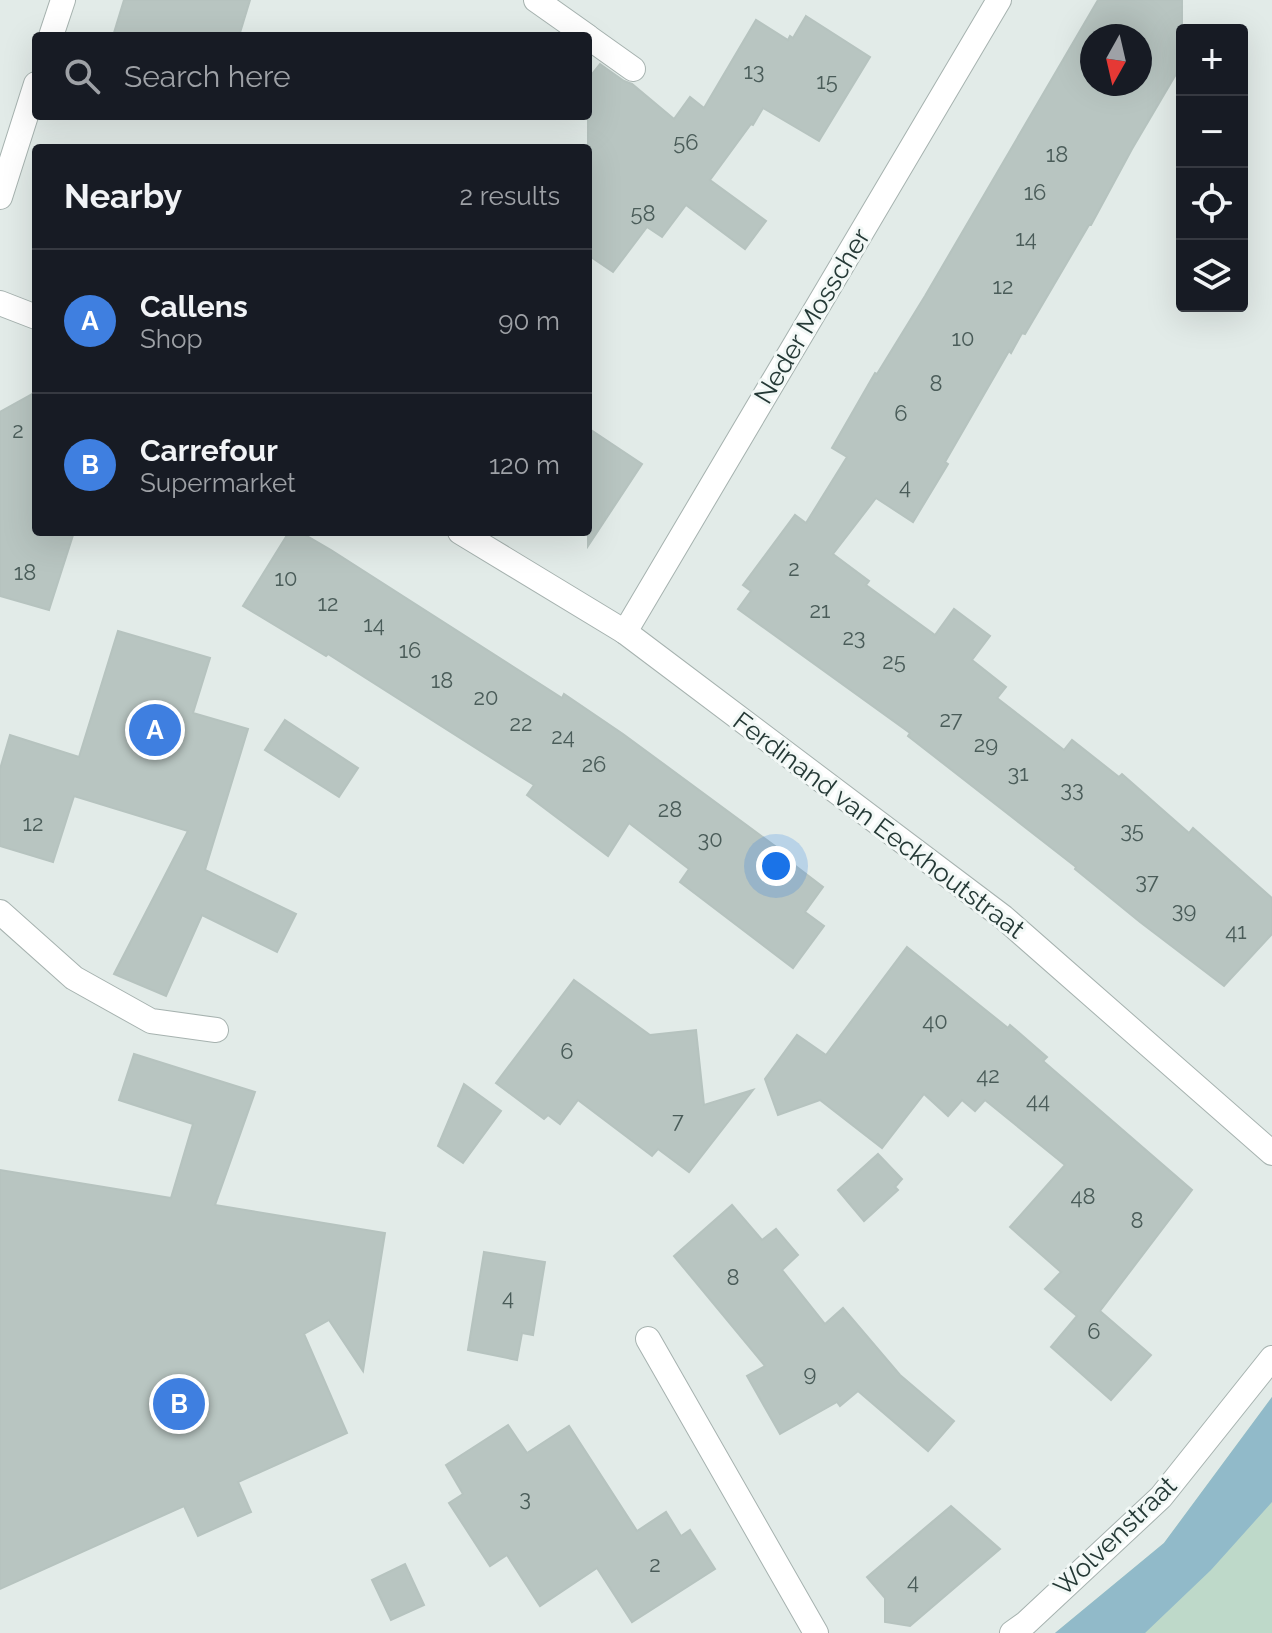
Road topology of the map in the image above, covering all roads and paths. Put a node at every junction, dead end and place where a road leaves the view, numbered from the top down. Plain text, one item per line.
1 (63, 0) edge
2 (536, 0) edge
3 (999, 0) edge
4 (52, 32) edge
5 (581, 32) edge
6 (592, 40) edge
7 (633, 69) dead end
8 (32, 97) edge
9 (0, 197) edge
10 (0, 303) edge
11 (32, 315) edge
12 (467, 536) edge
13 (625, 632) junction
14 (0, 912) edge
15 (216, 1030) dead end
16 (1272, 1153) edge
17 (648, 1339) dead end
18 (1272, 1358) edge
19 (816, 1633) edge
20 (1012, 1633) edge

1 - 4 street
2 - 5 street
3 - 13 street, Neder Mosscher
6 - 7 street
8 - 9 street
10 - 11 street
12 - 13 street, Ferdinand van Eeckhoutstraat
13 - 16 street, Ferdinand van Eeckhoutstraat
14 - 15 street
17 - 19 street
18 - 20 street, Wolvenstraat

